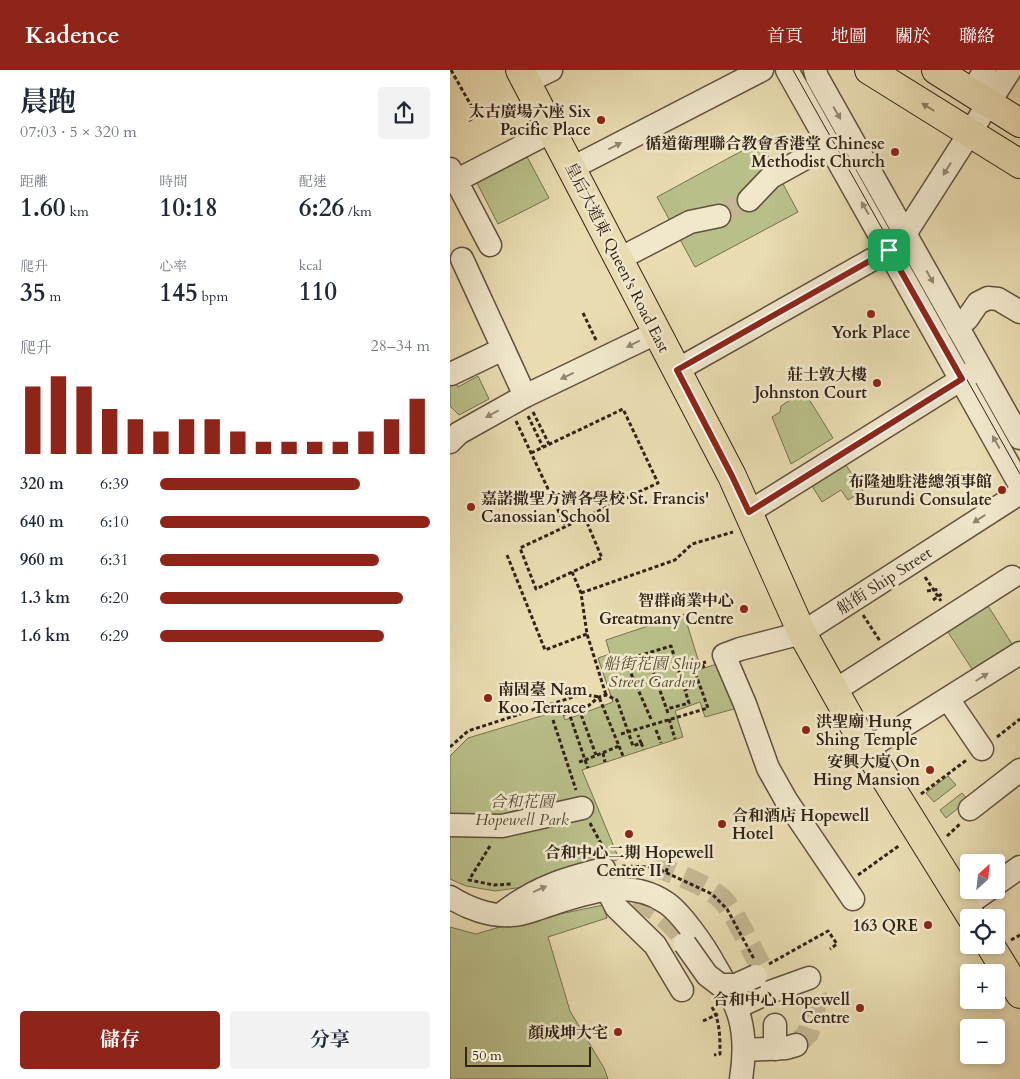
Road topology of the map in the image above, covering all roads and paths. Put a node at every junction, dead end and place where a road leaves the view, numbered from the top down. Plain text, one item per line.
1 (451, 70) edge
2 (551, 70) edge
3 (762, 70) edge
4 (787, 70) edge
5 (815, 70) edge
6 (869, 70) edge
7 (936, 70) edge
8 (985, 70) edge
9 (1010, 70) edge
10 (523, 76) edge
11 (980, 98) junction
12 (468, 121) dead end
13 (1020, 123) edge
14 (552, 131) junction
15 (969, 134) junction
16 (829, 145) junction
17 (1020, 164) edge
18 (572, 168) junction
19 (457, 173) edge
20 (749, 200) tunnel mouth
21 (719, 216) tunnel mouth
22 (906, 234) junction
23 (490, 244) dead end
24 (889, 250) junction
25 (462, 259) dead end
26 (619, 259) junction
27 (1020, 312) edge
28 (583, 313) dead end
29 (958, 327) junction
30 (656, 333) junction
31 (598, 343) dead end
32 (503, 348) junction
33 (981, 368) junction
34 (677, 370) junction
35 (451, 374) dead end
36 (962, 379) junction
37 (527, 404) junction
38 (520, 430) dead end
39 (453, 433) edge
40 (1020, 438) edge
41 (549, 444) junction
42 (543, 447) junction
43 (531, 453) junction
44 (1020, 485) edge
45 (1020, 493) edge
46 (585, 518) junction
47 (741, 522) junction
48 (566, 527) junction
49 (507, 555) dead end
50 (572, 572) junction
51 (924, 574) dead end
52 (1012, 576) dead end
53 (940, 589) dead end
54 (927, 591) dead end
55 (581, 593) junction
56 (943, 593) dead end
57 (933, 600) dead end
58 (862, 614) dead end
59 (951, 616) junction
60 (802, 633) junction
61 (587, 634) junction
62 (1020, 653) edge
63 (647, 654) junction
64 (889, 655) junction
65 (696, 675) dead end
66 (695, 687) dead end
67 (685, 689) junction
68 (834, 691) junction
69 (606, 695) junction
70 (599, 697) junction
71 (948, 699) junction
72 (579, 709) junction
73 (569, 713) junction
74 (563, 716) dead end
75 (651, 719) dead end
76 (668, 719) junction
77 (553, 720) dead end
78 (656, 730) dead end
79 (615, 736) junction
80 (638, 736) dead end
81 (675, 739) dead end
82 (642, 743) junction
83 (661, 743) dead end
84 (619, 746) junction
85 (450, 747) edge
86 (644, 749) dead end
87 (867, 749) junction
88 (982, 749) dead end
89 (602, 753) junction
90 (596, 755) junction
91 (623, 756) dead end
92 (585, 760) junction
93 (579, 762) dead end
94 (605, 762) dead end
95 (588, 768) dead end
96 (1020, 770) edge
97 (582, 808) junction
98 (970, 809) dead end
99 (450, 825) edge
100 (502, 826) junction
101 (601, 843) dead end
102 (900, 845) dead end
103 (668, 864) dead end
104 (1020, 867) edge
105 (666, 872) dead end
106 (1005, 878) edge
107 (512, 883) dead end
108 (849, 892) joint
109 (450, 897) edge
110 (610, 897) junction
111 (980, 899) edge
112 (671, 906) junction
113 (967, 909) edge
114 (972, 909) edge
115 (1020, 935) edge
116 (1005, 941) edge
117 (830, 949) dead end
118 (1005, 950) edge
119 (701, 960) tunnel mouth
120 (759, 970) junction
121 (807, 975) dead end
122 (724, 983) junction
123 (1019, 989) edge
124 (682, 990) dead end
125 (712, 1007) dead end
126 (738, 1007) junction
127 (716, 1014) junction
128 (703, 1021) dead end
129 (775, 1025) dead end
130 (745, 1050) junction
131 (714, 1055) dead end
132 (742, 1079) edge

1 - 12 path
2 - 10 street
18 -> 3 street
4 - 16 street
5 -> 22 street
15 -> 6 main road
7 - 11 main road
8 - 11 street
9 - 11 street
10 - 14 main road, 皇后大道東 Queen's Road East
11 - 13 main road
11 - 15 street
14 - 18 main road, 皇后大道東 Queen's Road East
14 - 19 street
15 - 17 main road
15 -> 22 street
16 - 20 street
24 -> 16 street
18 - 26 main road, 皇后大道東 Queen's Road East
19 - 23 street
21 - 26 street
22 - 24 street
22 -> 29 street
24 - 34 street
24 - 36 street
25 - 32 street
26 - 30 main road, 皇后大道東 Queen's Road East
27 - 29 street
28 - 31 path
29 - 33 street
30 - 34 main road, 皇后大道東 Queen's Road East
30 -> 37 street
32 - 35 street
32 - 37 street
33 - 36 street
33 - 40 street
34 - 47 main road, 皇后大道東 Queen's Road East
44 -> 36 street
36 - 47 street
37 -> 39 street
37 - 41 path
37 - 42 path
38 - 43 path
41 - 42 path
41 - 46 path
42 - 43 path
43 - 48 path
45 -> 60 street, 船街 Ship Street
46 - 48 path
46 - 50 path
47 - 55 path
47 - 60 main road, 皇后大道東 Queen's Road East
48 - 50 path
49 - 61 path
50 - 55 path
51 - 59 path
52 - 59 street
53 - 54 path, bridge
55 - 61 path
56 - 57 path, bridge
58 - 64 path
59 - 64 street
60 - 68 main road, 皇后大道東 Queen's Road East
60 - 108 street, 船街 Ship Street
61 - 69 path
71 -> 62 street
63 - 67 path
63 - 67 path
63 - 75 path
64 - 68 street
65 - 76 path, bridge
66 - 67 path
68 - 87 main road, 皇后大道東 Queen's Road East
69 - 70 path
69 - 82 path
70 - 72 path
70 - 79 path
70 - 85 path
71 - 87 street
71 - 88 street
72 - 73 path
72 - 90 path
73 - 74 path
73 - 92 path
76 - 79 path, bridge
76 - 81 path, bridge
77 - 97 path
78 - 83 path
79 - 84 path
80 - 82 path
82 - 86 path
84 - 89 path
84 - 91 path
87 - 113 main road, 皇后大道東 Queen's Road East
89 - 90 path
89 - 94 path
90 - 92 path
92 - 93 path
92 - 95 path
96 - 98 street
97 - 100 street
97 - 101 path
99 - 100 street
100 - 107 path
102 - 108 path
103 - 105 path
104 - 106 street
109 - 110 street
110 - 112 street
110 - 124 street
111 - 114 street
112 - 120 street, bridge
112 - 122 street
115 - 116 path
117 - 120 path
118 - 123 main road
119 - 122 street
120 - 122 street
121 - 126 street
122 - 126 street
125 - 127 path
126 - 130 street
127 - 128 path
127 - 131 path
129 - 130 street
130 - 132 street

